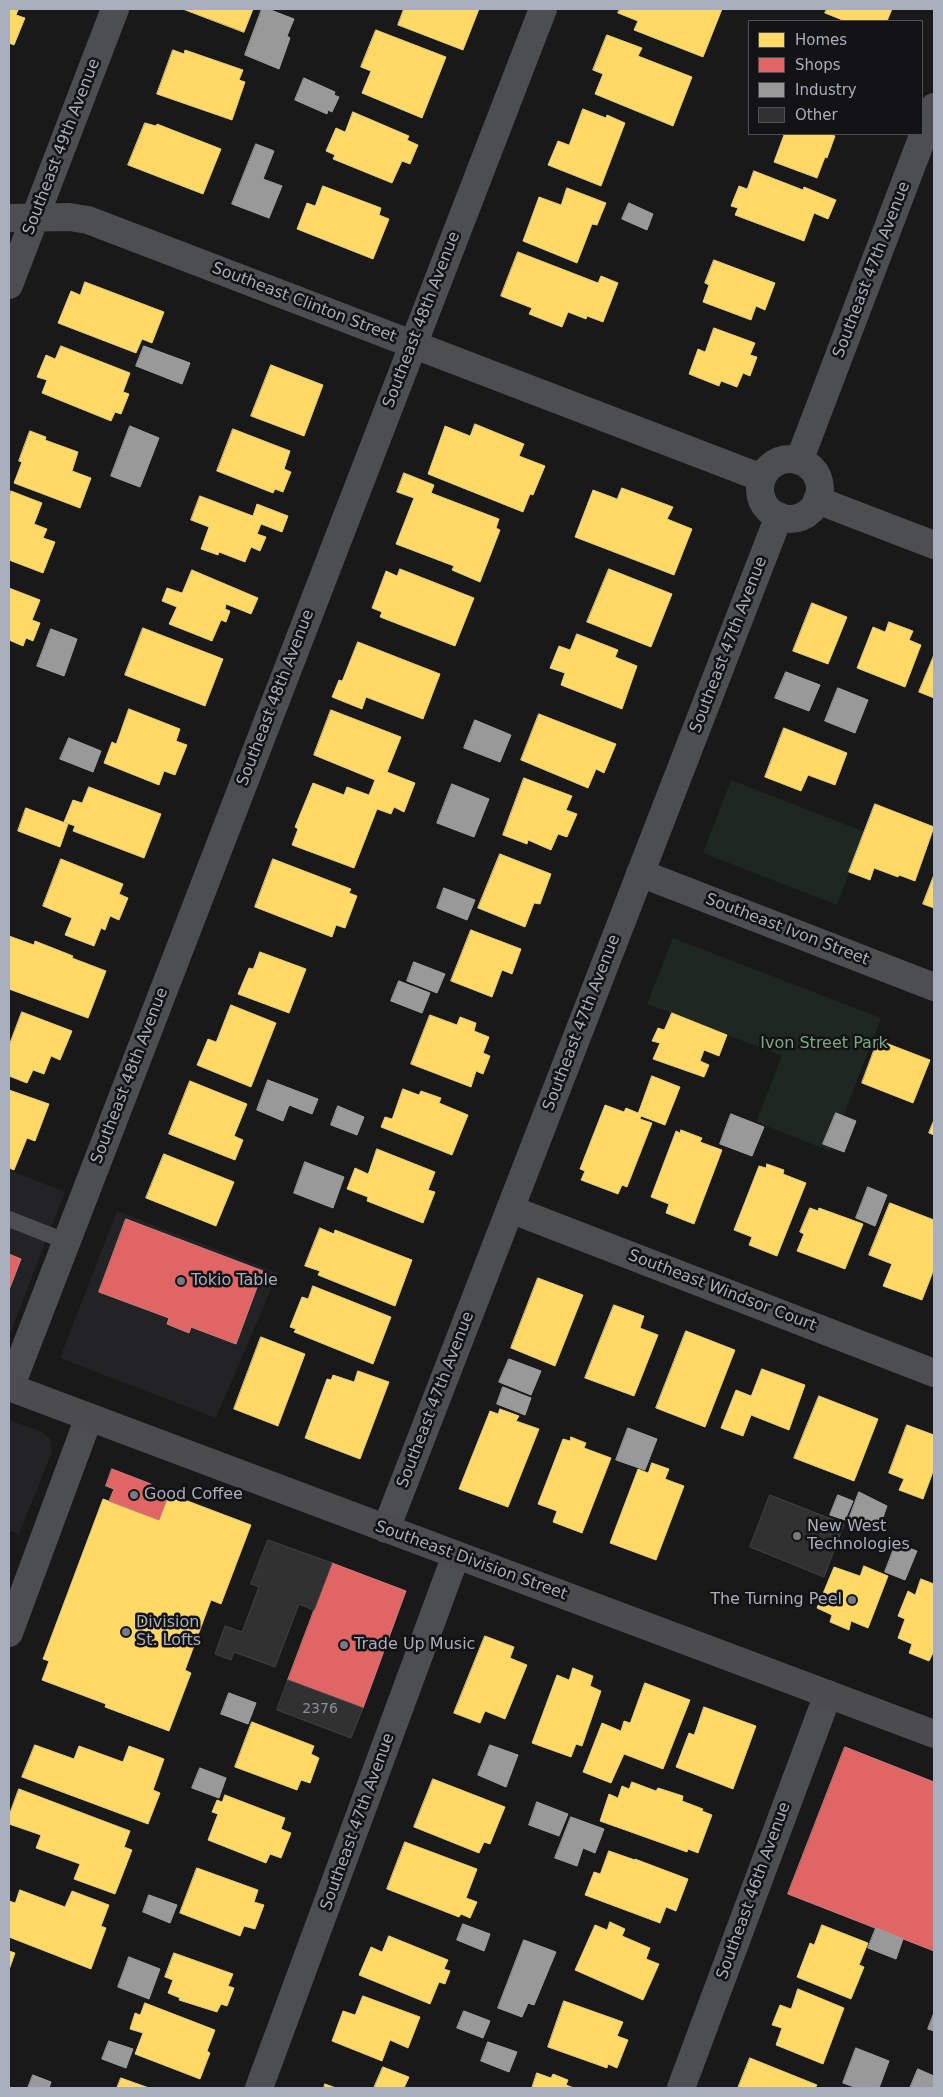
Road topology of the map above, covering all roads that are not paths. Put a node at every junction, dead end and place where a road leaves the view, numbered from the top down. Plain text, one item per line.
1 (116, 9) edge
2 (543, 9) edge
3 (934, 106) edge
4 (923, 135) edge
5 (923, 135) edge
6 (22, 218) edge
7 (9, 285) edge
8 (413, 344) junction
9 (799, 461) junction
10 (762, 478) junction
11 (817, 500) junction
12 (778, 516) junction
13 (934, 545) edge
14 (640, 873) junction
15 (934, 987) edge
16 (510, 1209) junction
17 (9, 1219) edge
18 (66, 1241) junction
19 (934, 1373) edge
20 (9, 1387) edge
21 (90, 1417) junction
22 (386, 1529) junction
23 (456, 1555) junction
24 (9, 1633) edge
25 (828, 1694) junction
26 (934, 1734) edge
27 (259, 2088) edge
28 (680, 2088) edge

1 - 6 street, Southeast 49th Avenue
2 - 8 street, Southeast 48th Avenue
3 - 5 street, Southeast 47th Avenue
4 - 9 street, Southeast 47th Avenue
6 - 7 street, Southeast 49th Avenue
6 - 8 street, Southeast Clinton Street
8 - 10 street, Southeast Clinton Street
8 - 18 street, Southeast 48th Avenue
9 - 10 street
9 - 11 street
10 - 12 street
11 - 12 street
11 - 13 street
12 - 14 street, Southeast 47th Avenue
14 - 15 street, Southeast Ivon Street
14 - 16 street, Southeast 47th Avenue
16 - 19 street, Southeast Windsor Court
16 - 22 street, Southeast 47th Avenue
17 - 18 lane
18 - 20 street, Southeast 48th Avenue
20 - 21 main road, Southeast Division Street
21 - 22 main road, Southeast Division Street
21 - 24 street
22 - 23 main road, Southeast Division Street
23 - 25 main road, Southeast Division Street
23 - 27 street, Southeast 47th Avenue
25 - 26 main road, Southeast Division Street
25 - 28 street, Southeast 46th Avenue

